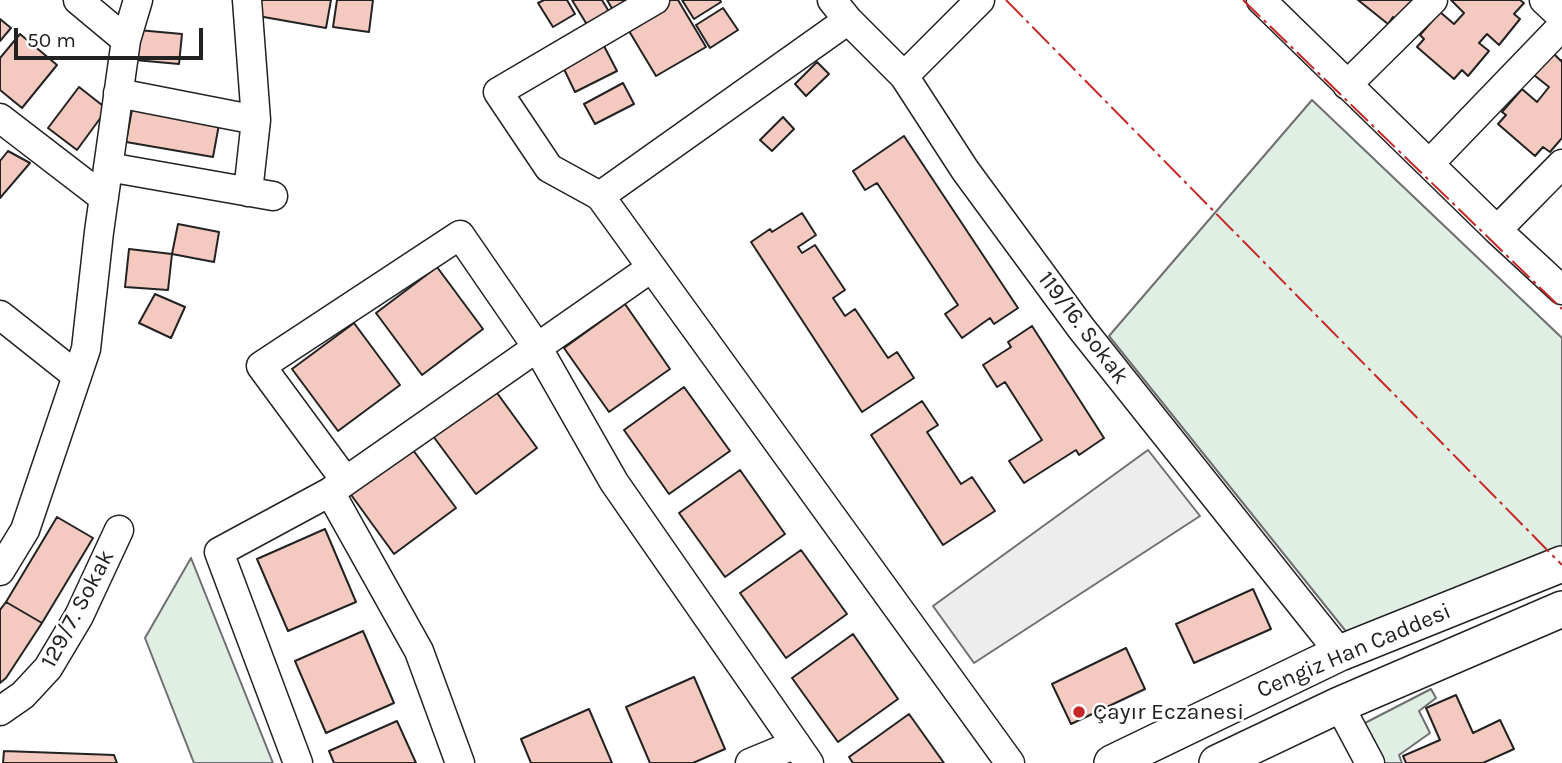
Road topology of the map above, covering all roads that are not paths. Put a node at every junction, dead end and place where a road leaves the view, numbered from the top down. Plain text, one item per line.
1 (78, 0) edge
2 (138, 0) edge
3 (247, 0) edge
4 (655, 0) edge
5 (979, 0) edge
6 (1433, 0) edge
7 (1544, 0) edge
8 (1280, 6) edge
9 (840, 10) edge
10 (1562, 17) edge
11 (1562, 26) edge
12 (126, 40) junction
13 (904, 76) junction
14 (1347, 85) junction
15 (118, 93) junction
16 (0, 118) edge
17 (256, 120) junction
18 (1430, 163) junction
19 (1562, 164) edge
20 (108, 167) junction
21 (600, 196) junction
22 (104, 198) junction
23 (1497, 230) junction
24 (651, 268) junction
25 (1562, 290) edge
26 (0, 314) edge
27 (537, 347) junction
28 (77, 376) junction
29 (338, 486) junction
30 (119, 530) dead end
31 (1562, 564) edge
32 (0, 571) edge
33 (1562, 610) edge
34 (1340, 653) junction
35 (1339, 705) junction
36 (0, 711) edge
37 (803, 754) edge
38 (298, 763) edge
39 (460, 763) edge
40 (750, 763) edge
41 (1010, 763) edge
42 (1112, 763) edge
43 (1217, 763) edge
44 (1370, 763) edge

1 - 12 street
2 - 12 street
3 - 17 street
4 - 21 street
5 - 13 street
6 - 14 street
7 - 10 street
8 - 14 street
9 - 13 street, 119/16. Sokak
9 - 21 street
11 - 18 street
12 - 15 street
13 - 34 street, 119/16. Sokak
14 - 18 street
15 - 17 street
15 - 20 street
16 - 22 street
17 - 20 street
18 - 23 street
19 - 23 street
20 - 22 street
21 - 24 street
22 - 28 street
23 - 25 street
24 - 27 street
24 - 41 street
26 - 28 street
27 - 29 street
27 - 29 street
27 - 37 street
28 - 32 street
29 - 38 street
29 - 39 street
30 - 36 street, 129/7. Sokak
31 - 34 main road, Cengiz Han Caddesi
33 - 35 main road, Cengiz Han Caddesi
34 - 42 main road, Cengiz Han Caddesi
35 - 43 main road, Cengiz Han Caddesi
35 - 44 street
37 - 40 street

